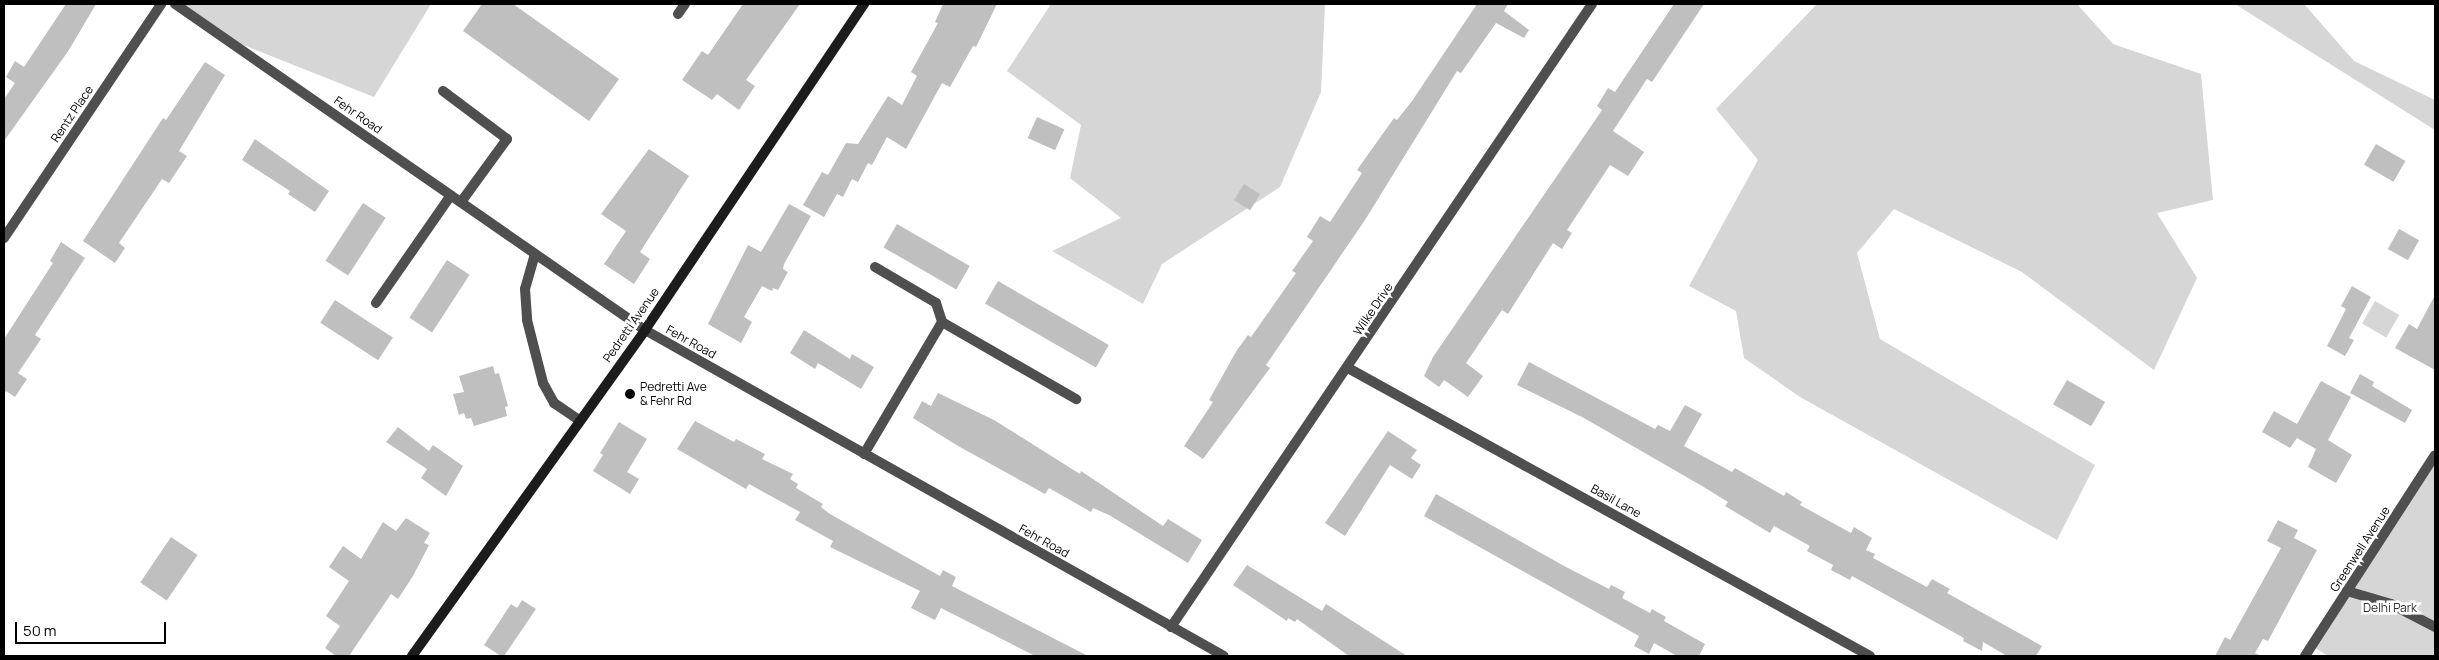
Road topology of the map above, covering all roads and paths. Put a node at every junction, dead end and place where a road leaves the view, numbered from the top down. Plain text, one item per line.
1 (161, 4) edge
2 (175, 4) edge
3 (685, 4) edge
4 (864, 4) edge
5 (1592, 4) edge
6 (678, 14) dead end
7 (443, 91) dead end
8 (451, 195) junction
9 (461, 202) junction
10 (4, 238) edge
11 (535, 254) junction
12 (874, 267) dead end
13 (376, 304) dead end
14 (942, 322) junction
15 (644, 330) junction
16 (1348, 368) junction
17 (1076, 399) dead end
18 (579, 420) junction
19 (864, 454) junction
20 (2435, 455) edge
21 (2347, 591) junction
22 (1171, 627) junction
23 (2435, 627) edge
24 (412, 656) edge
25 (1224, 656) edge
26 (1870, 656) edge
27 (2305, 656) edge

1 - 10 street, Rentz Place
2 - 8 street, Fehr Road
3 - 6 street
4 - 15 street, Pedretti Avenue
5 - 16 street, Wilke Drive
7 - 9 street
8 - 9 street, Fehr Road
8 - 13 street
9 - 11 street, Fehr Road
11 - 15 street, Fehr Road
11 - 18 street
12 - 14 street
14 - 17 street
14 - 19 street
15 - 18 street, Pedretti Avenue
15 - 19 street, Fehr Road
16 - 22 street, Wilke Drive
16 - 26 street, Basil Lane
18 - 24 street, Pedretti Avenue
19 - 22 street, Fehr Road
20 - 21 street, Greenwell Avenue
21 - 23 street
21 - 27 street, Greenwell Avenue
22 - 25 street, Fehr Road

